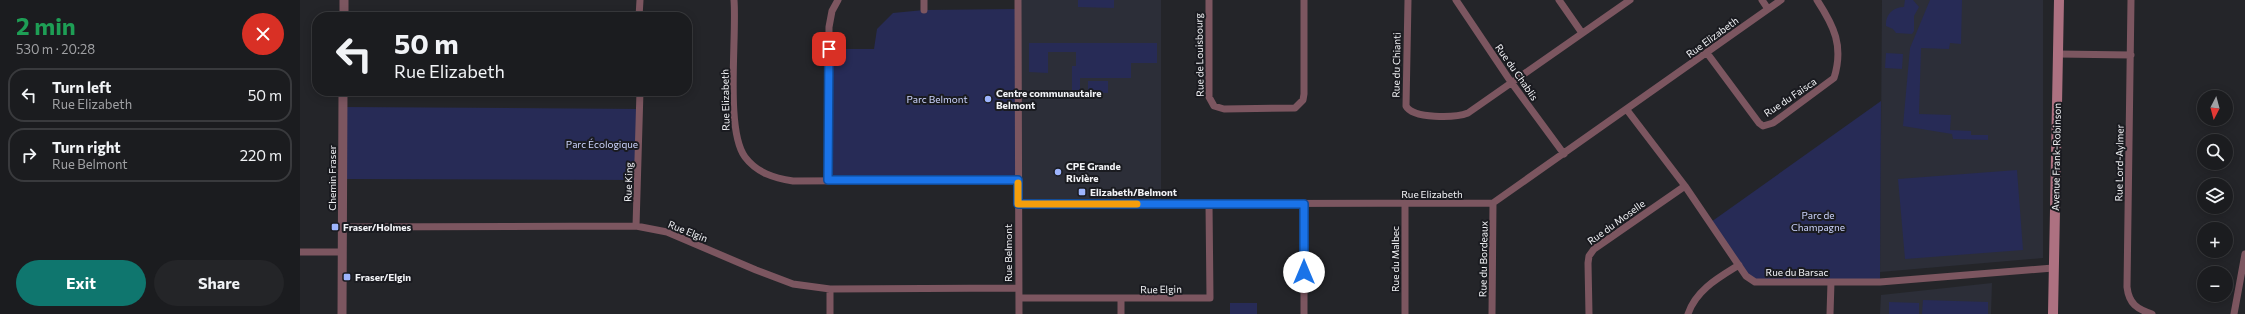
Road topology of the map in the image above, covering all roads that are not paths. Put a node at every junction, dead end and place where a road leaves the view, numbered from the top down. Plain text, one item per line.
1 (344, 0) edge
2 (640, 0) edge
3 (734, 0) edge
4 (838, 0) edge
5 (924, 0) edge
6 (1018, 0) edge
7 (1208, 0) edge
8 (1304, 0) edge
9 (1408, 0) edge
10 (1456, 0) edge
11 (1559, 0) edge
12 (1630, 0) edge
13 (1762, 0) edge
14 (1781, 0) edge
15 (1817, 0) edge
16 (2059, 0) edge
17 (2131, 0) edge
18 (1768, 9) junction
19 (924, 10) dead end
20 (344, 12) edge
21 (640, 12) edge
22 (1582, 34) junction
23 (1707, 53) junction
24 (2058, 54) junction
25 (2131, 55) junction
26 (1511, 82) junction
27 (343, 96) edge
28 (640, 96) edge
29 (1627, 110) junction
30 (1564, 154) junction
31 (828, 180) junction
32 (1018, 180) junction
33 (1685, 186) junction
34 (1493, 203) junction
35 (1018, 204) junction
36 (1209, 204) junction
37 (1304, 204) junction
38 (1405, 204) junction
39 (636, 226) junction
40 (342, 227) junction
41 (300, 252) edge
42 (342, 252) junction
43 (2245, 254) edge
44 (1739, 265) junction
45 (2053, 268) junction
46 (1830, 282) junction
47 (1019, 288) junction
48 (830, 289) junction
49 (1019, 298) junction
50 (1120, 299) junction
51 (342, 314) edge
52 (830, 314) edge
53 (1018, 314) edge
54 (1121, 314) edge
55 (1304, 314) edge
56 (1404, 314) edge
57 (1492, 314) edge
58 (1589, 314) edge
59 (1688, 314) edge
60 (1830, 314) edge
61 (2053, 314) edge
62 (2152, 314) edge
63 (2234, 314) edge

1 - 20 street
2 - 21 street
3 - 31 street, Rue Elizabeth
4 - 31 street
5 - 19 street
6 - 32 street, Rue Belmont
7 - 8 street, Rue de Louisbourg
9 - 26 street, Rue du Chianti
10 - 26 street, Rue du Chablis
11 - 22 street
12 - 22 street
13 - 18 street
14 - 18 street, Rue Elizabeth
15 - 23 street, Rue du Faisca
16 - 24 main road, Avenue Frank-Robinson
17 - 25 street, Rue Lord-Aylmer
18 - 23 street, Rue Elizabeth
22 - 26 street
23 - 29 street, Rue Elizabeth
24 - 25 street
24 - 45 main road, Avenue Frank-Robinson
25 - 62 street, Rue Lord-Aylmer
26 - 30 street, Rue du Chablis
27 - 40 street, Chemin Fraser
28 - 39 street, Rue King
29 - 30 street, Rue Elizabeth
29 - 33 street, Rue du Barsac
30 - 34 street, Rue Elizabeth
31 - 32 street, Rue Elizabeth
32 - 35 street, Rue Belmont
33 - 44 street, Rue du Barsac
33 - 58 street, Rue du Moselle
34 - 38 street, Rue Elizabeth
34 - 57 street, Rue du Bordeaux
35 - 36 street, Rue Elizabeth
35 - 47 street, Rue Belmont
36 - 37 street, Rue Elizabeth
36 - 50 street, Rue Elgin
37 - 38 street, Rue Elizabeth
37 - 55 street
38 - 56 street, Rue du Malbec
39 - 40 street, Rue Elgin
39 - 48 street, Rue Elgin
40 - 42 street, Chemin Fraser
41 - 42 street
42 - 51 street, Chemin Fraser
43 - 63 street
44 - 46 street, Rue du Barsac
44 - 59 street
45 - 46 street, Rue du Barsac
45 - 61 main road, Avenue Frank-Robinson
46 - 60 street
47 - 48 street, Rue Elgin
47 - 49 street, Rue Belmont
48 - 52 street
49 - 50 street, Rue Elgin
49 - 53 street, Rue Belmont
50 - 54 street

